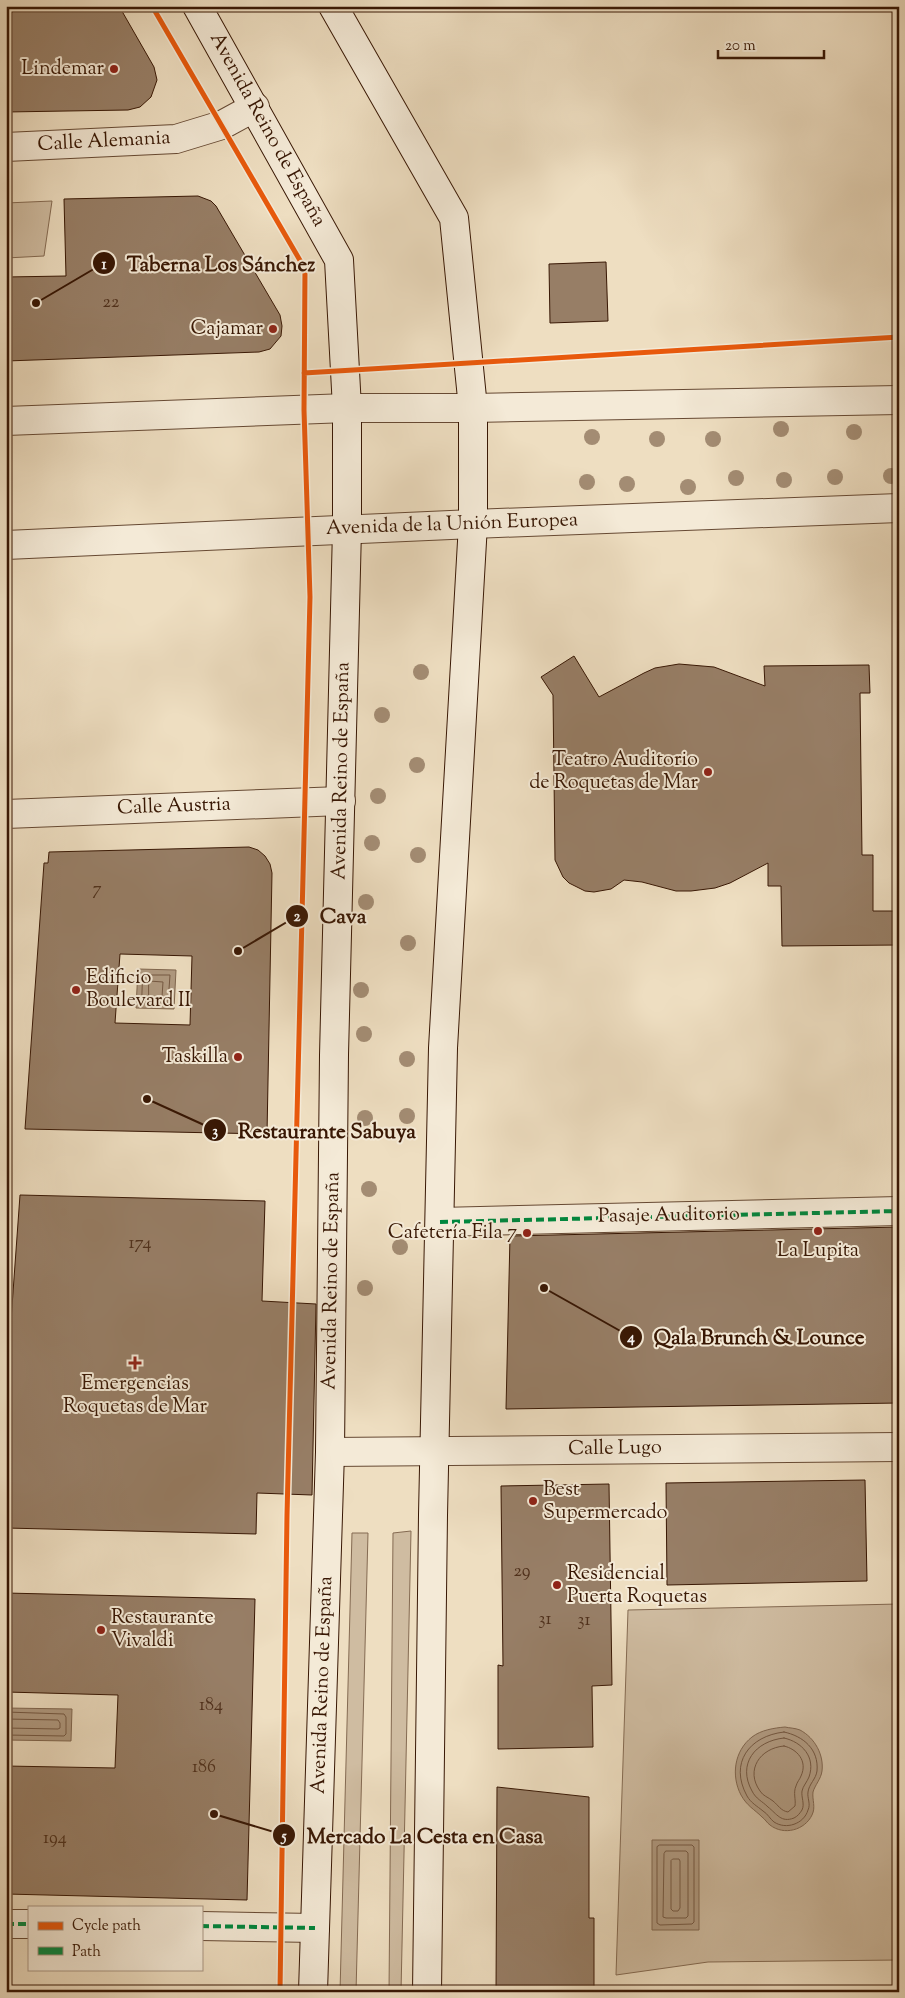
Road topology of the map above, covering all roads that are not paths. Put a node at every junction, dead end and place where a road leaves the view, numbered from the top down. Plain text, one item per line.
1 (197, 6) edge
2 (333, 6) edge
3 (255, 107) junction
4 (6, 147) edge
5 (899, 400) edge
6 (347, 408) junction
7 (473, 408) junction
8 (6, 421) edge
9 (899, 508) edge
10 (473, 524) junction
11 (347, 529) junction
12 (6, 544) edge
13 (341, 801) junction
14 (6, 814) edge
15 (899, 1211) edge
16 (440, 1222) junction
17 (899, 1447) edge
18 (436, 1451) junction
19 (330, 1452) junction
20 (6, 1924) edge
21 (28, 1924) edge
22 (202, 1926) edge
23 (316, 1928) junction
24 (314, 1992) edge
25 (427, 1992) edge

1 - 3 street, Avenida Reino de España
2 - 7 street
3 - 4 street, Calle Alemania
3 - 6 street, Avenida Reino de España
5 - 7 street
6 - 7 street
6 - 8 street
6 - 11 street, Avenida Reino de España
7 - 10 street
9 - 10 street, Avenida de la Unión Europea
10 - 11 street, Avenida de la Unión Europea
10 - 16 street
11 - 12 street, Avenida de la Unión Europea
11 - 13 street, Avenida Reino de España
13 - 14 street, Calle Austria
13 - 19 street, Avenida Reino de España
15 - 16 street, Pasaje Auditorio
16 - 18 street
17 - 18 street, Calle Lugo
18 - 19 street, Calle Lugo
18 - 25 street
19 - 23 street, Avenida Reino de España
20 - 21 street
22 - 23 street
23 - 24 street, Avenida Reino de España

